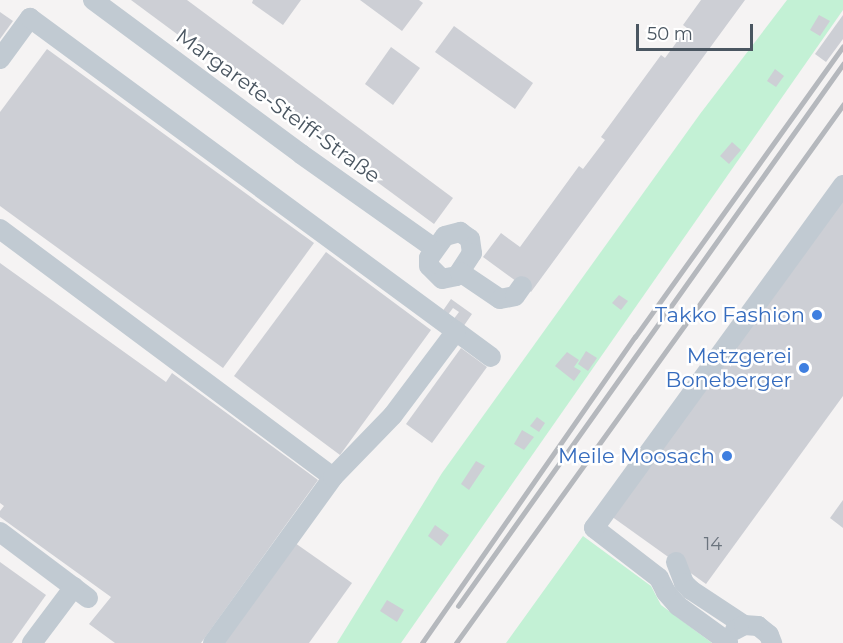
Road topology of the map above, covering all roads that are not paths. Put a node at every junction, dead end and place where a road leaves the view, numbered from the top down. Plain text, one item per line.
1 (93, 0) edge
2 (0, 59) edge
3 (843, 186) edge
4 (0, 229) edge
5 (435, 249) junction
6 (460, 272) junction
7 (522, 286) dead end
8 (456, 331) junction
9 (491, 357) dead end
10 (333, 477) junction
11 (0, 532) edge
12 (683, 572) dead end
13 (744, 625) junction
14 (728, 642) edge
15 (32, 643) edge
16 (213, 643) edge
17 (772, 643) edge

1 - 5 street, Margarete-Steiff-Straße
2 - 8 street
3 - 14 street
4 - 10 street
5 - 6 street
5 - 6 street
6 - 7 street
8 - 9 street
8 - 10 street
10 - 16 street
11 - 15 street
12 - 13 street
13 - 14 street
13 - 17 street

